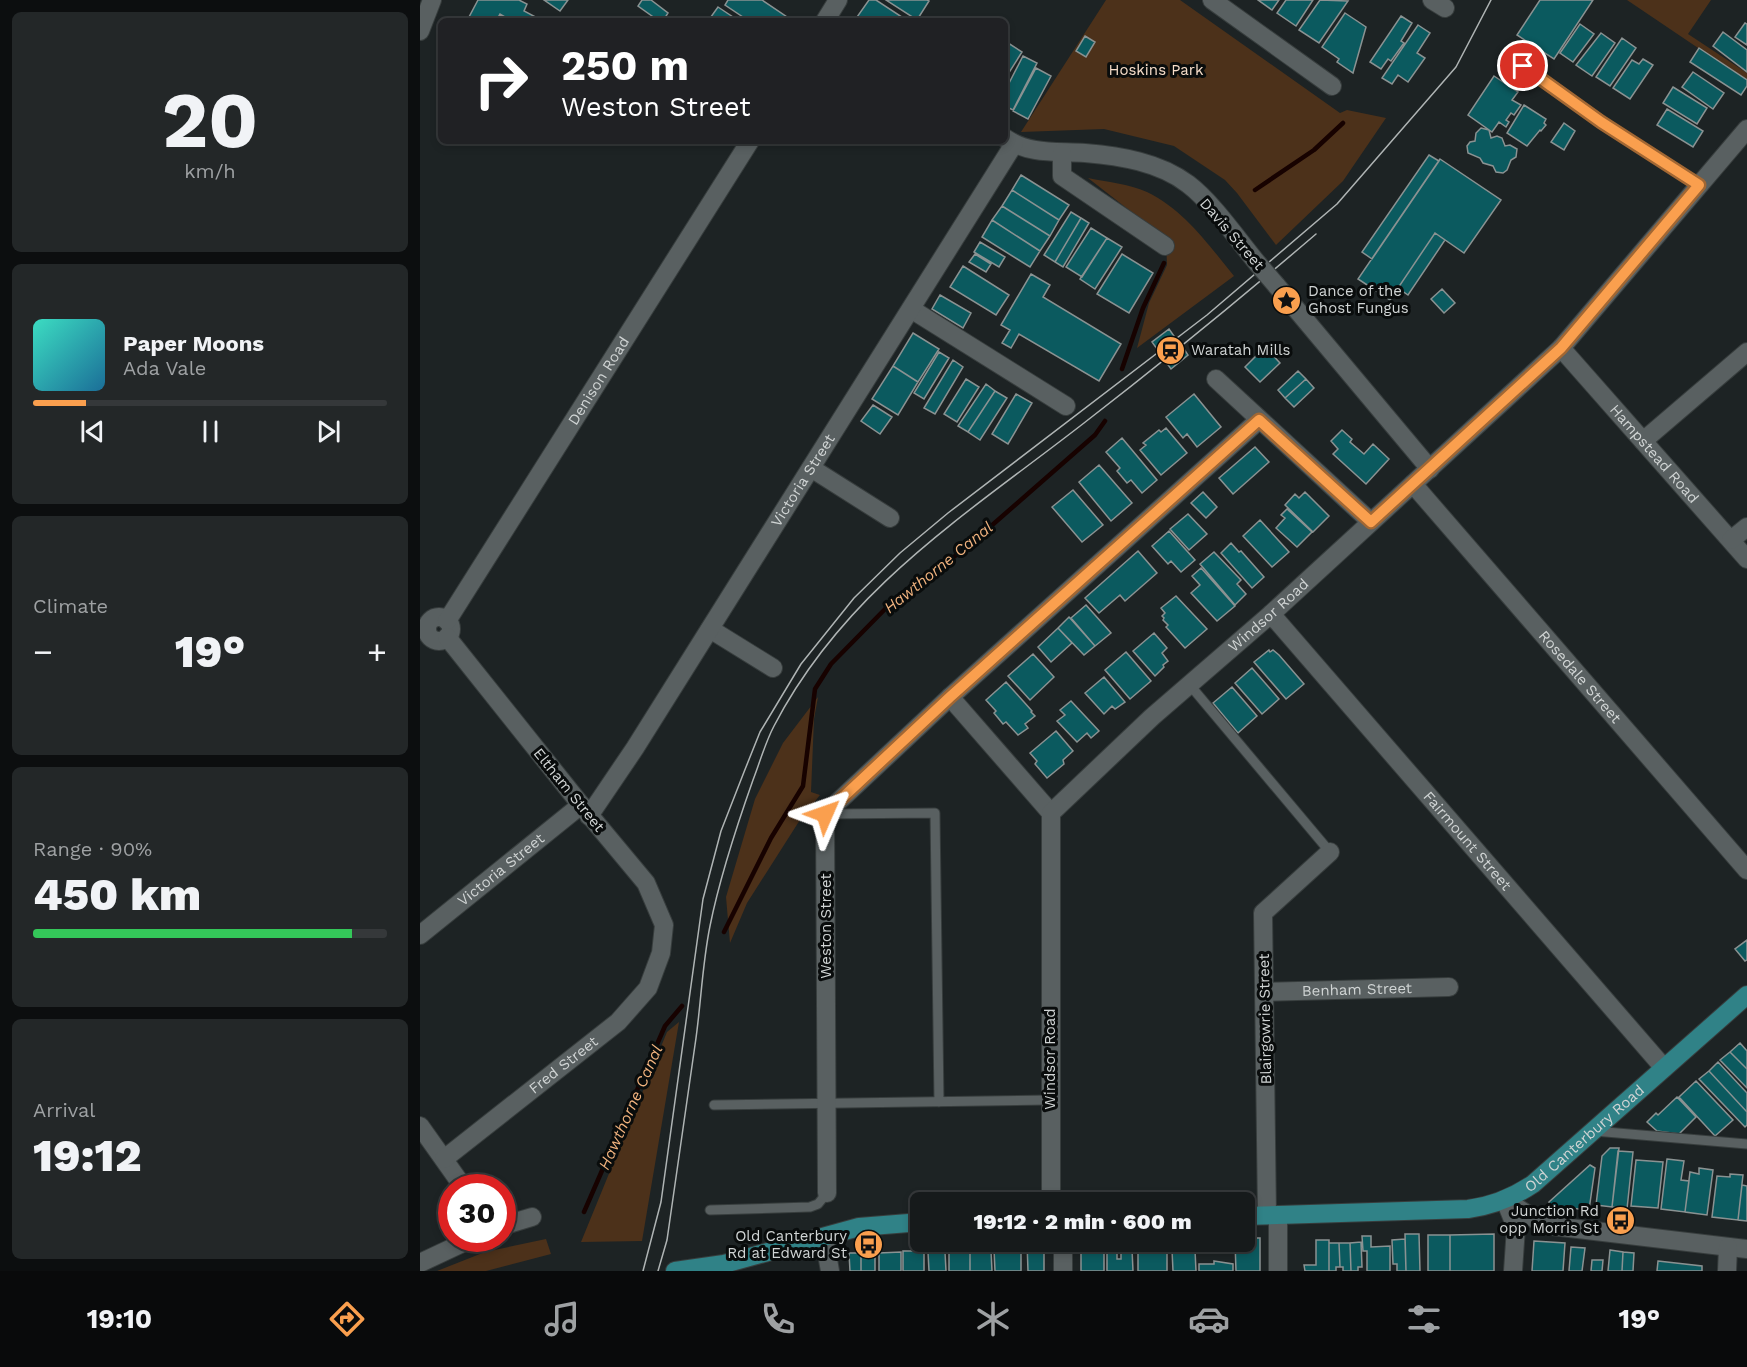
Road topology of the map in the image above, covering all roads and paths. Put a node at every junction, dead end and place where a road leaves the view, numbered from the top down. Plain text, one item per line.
1 (432, 0) edge
2 (838, 0) edge
3 (1212, 0) edge
4 (828, 18) edge
5 (420, 31) edge
6 (1523, 66) dead end
7 (1332, 86) dead end
8 (1747, 129) edge
9 (1010, 141) edge
10 (748, 144) edge
11 (1062, 153) junction
12 (1699, 185) junction
13 (1165, 246) dead end
14 (911, 309) junction
15 (1561, 348) junction
16 (1747, 352) edge
17 (1216, 379) dead end
18 (1066, 406) dead end
19 (1259, 420) junction
20 (1643, 441) junction
21 (811, 468) junction
22 (1430, 469) junction
23 (1413, 484) junction
24 (890, 518) dead end
25 (1371, 522) junction
26 (1747, 527) edge
27 (1731, 540) junction
28 (1747, 559) edge
29 (1271, 614) junction
30 (432, 629) edge
31 (710, 629) junction
32 (772, 668) dead end
33 (1190, 684) junction
34 (950, 697) junction
35 (585, 811) junction
36 (1051, 813) junction
37 (825, 814) junction
38 (1330, 852) joint
39 (1747, 870) edge
40 (420, 934) edge
41 (661, 953) joint
42 (1449, 987) dead end
43 (1264, 992) junction
44 (1747, 995) edge
45 (1664, 1068) junction
46 (1049, 1100) junction
47 (939, 1102) junction
48 (827, 1103) junction
49 (714, 1105) dead end
50 (420, 1126) edge
51 (1594, 1131) junction
52 (1747, 1144) edge
53 (444, 1159) junction
54 (454, 1174) edge
55 (1051, 1192) edge
56 (827, 1193) joint
57 (1505, 1200) junction
58 (710, 1209) dead end
59 (1273, 1215) junction
60 (1255, 1216) edge
61 (532, 1217) dead end
62 (516, 1222) edge
63 (910, 1223) edge
64 (1544, 1225) junction
65 (1516, 1227) junction
66 (824, 1236) junction
67 (1728, 1247) junction
68 (1747, 1249) edge
69 (443, 1252) edge
70 (1063, 1252) edge
71 (420, 1263) edge
72 (675, 1271) edge
73 (681, 1271) edge
74 (830, 1271) edge
75 (1063, 1271) edge
76 (1278, 1271) edge
77 (1513, 1271) edge
78 (1726, 1271) edge

1 - 5 street
2 - 4 street
3 - 7 street
6 - 12 lane
8 - 12 street, Windsor Road
9 - 11 street, Davis Street
9 - 14 street, Victoria Street
10 - 30 street, Denison Road
11 - 13 street
11 - 22 street, Davis Street, bridge
12 - 15 street, Windsor Road
14 - 18 street
14 - 21 street, Victoria Street
15 - 20 street, Hampstead Road
15 - 22 street, Windsor Road
16 - 20 street
17 - 19 street
19 - 25 street
19 - 34 street
20 - 27 street, Hampstead Road
21 - 24 street
21 - 31 street, Victoria Street
22 - 23 street, Windsor Road
23 - 25 street, Windsor Road
23 - 39 street, Rosedale Street
25 - 29 street, Windsor Road
26 - 27 street
27 - 28 street, Hampstead Road
29 - 33 street, Windsor Road
29 - 45 street, Fairmount Street
30 - 35 street, Eltham Street
31 - 32 street
31 - 35 street, Victoria Street
33 - 36 street, Windsor Road
33 - 38 lane
34 - 36 street
34 - 37 street
35 - 40 street, Victoria Street
35 - 41 street, Eltham Street
36 - 46 street, Windsor Road
37 - 47 lane
37 - 48 street, Weston Street
38 - 43 street, Blairgowrie Street
41 - 53 street, Fred Street
42 - 43 street, Benham Street
43 - 59 street, Blairgowrie Street
44 - 45 main road, Old Canterbury Road
45 - 51 main road, Old Canterbury Road
46 - 47 lane
46 - 55 street, Windsor Road
47 - 48 lane
48 - 49 lane
48 - 56 street, Weston Street
50 - 53 street
51 - 52 lane
51 - 57 main road, Old Canterbury Road
53 - 54 street
56 - 58 lane
57 - 59 main road, Old Canterbury Road
57 - 64 street
57 - 65 street
59 - 60 main road, Old Canterbury Road
59 - 76 street, Blairgowrie Street
61 - 62 street
63 - 66 main road
64 - 65 street
64 - 67 street
65 - 77 street
66 - 73 main road
66 - 74 street
67 - 68 street
67 - 78 street
69 - 71 street
70 - 75 street
72 - 73 main road

